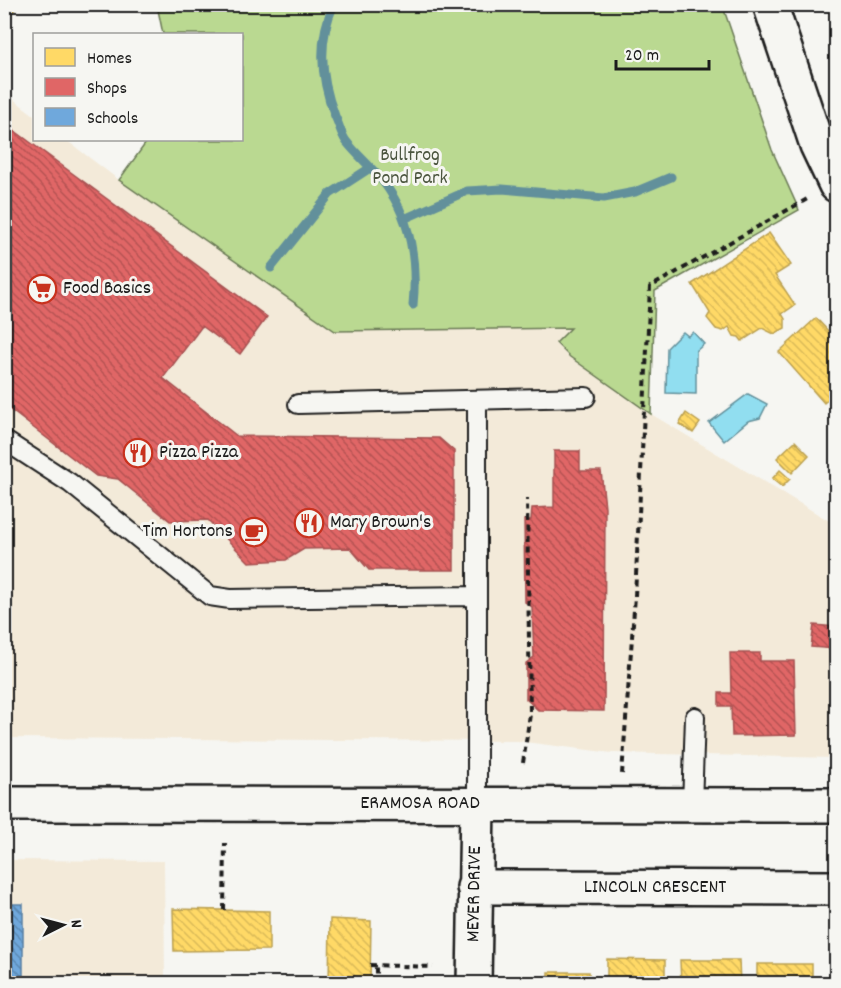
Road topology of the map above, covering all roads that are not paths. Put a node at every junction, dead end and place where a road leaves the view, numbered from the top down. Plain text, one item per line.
1 (770, 4) edge
2 (836, 184) edge
3 (586, 397) dead end
4 (477, 400) junction
5 (298, 404) dead end
6 (4, 440) edge
7 (476, 596) junction
8 (695, 717) dead end
9 (4, 804) edge
10 (477, 804) junction
11 (692, 805) junction
12 (837, 805) edge
13 (474, 887) junction
14 (837, 888) edge
15 (474, 984) edge

1 - 2 main road
3 - 4 lane
4 - 5 lane
4 - 7 lane
6 - 7 lane
7 - 10 lane
8 - 11 lane
9 - 10 main road, ERAMOSA ROAD
10 - 11 main road, ERAMOSA ROAD
10 - 13 main road, MEYER DRIVE
11 - 12 main road, ERAMOSA ROAD
13 - 14 main road, LINCOLN CRESCENT
13 - 15 main road, MEYER DRIVE

